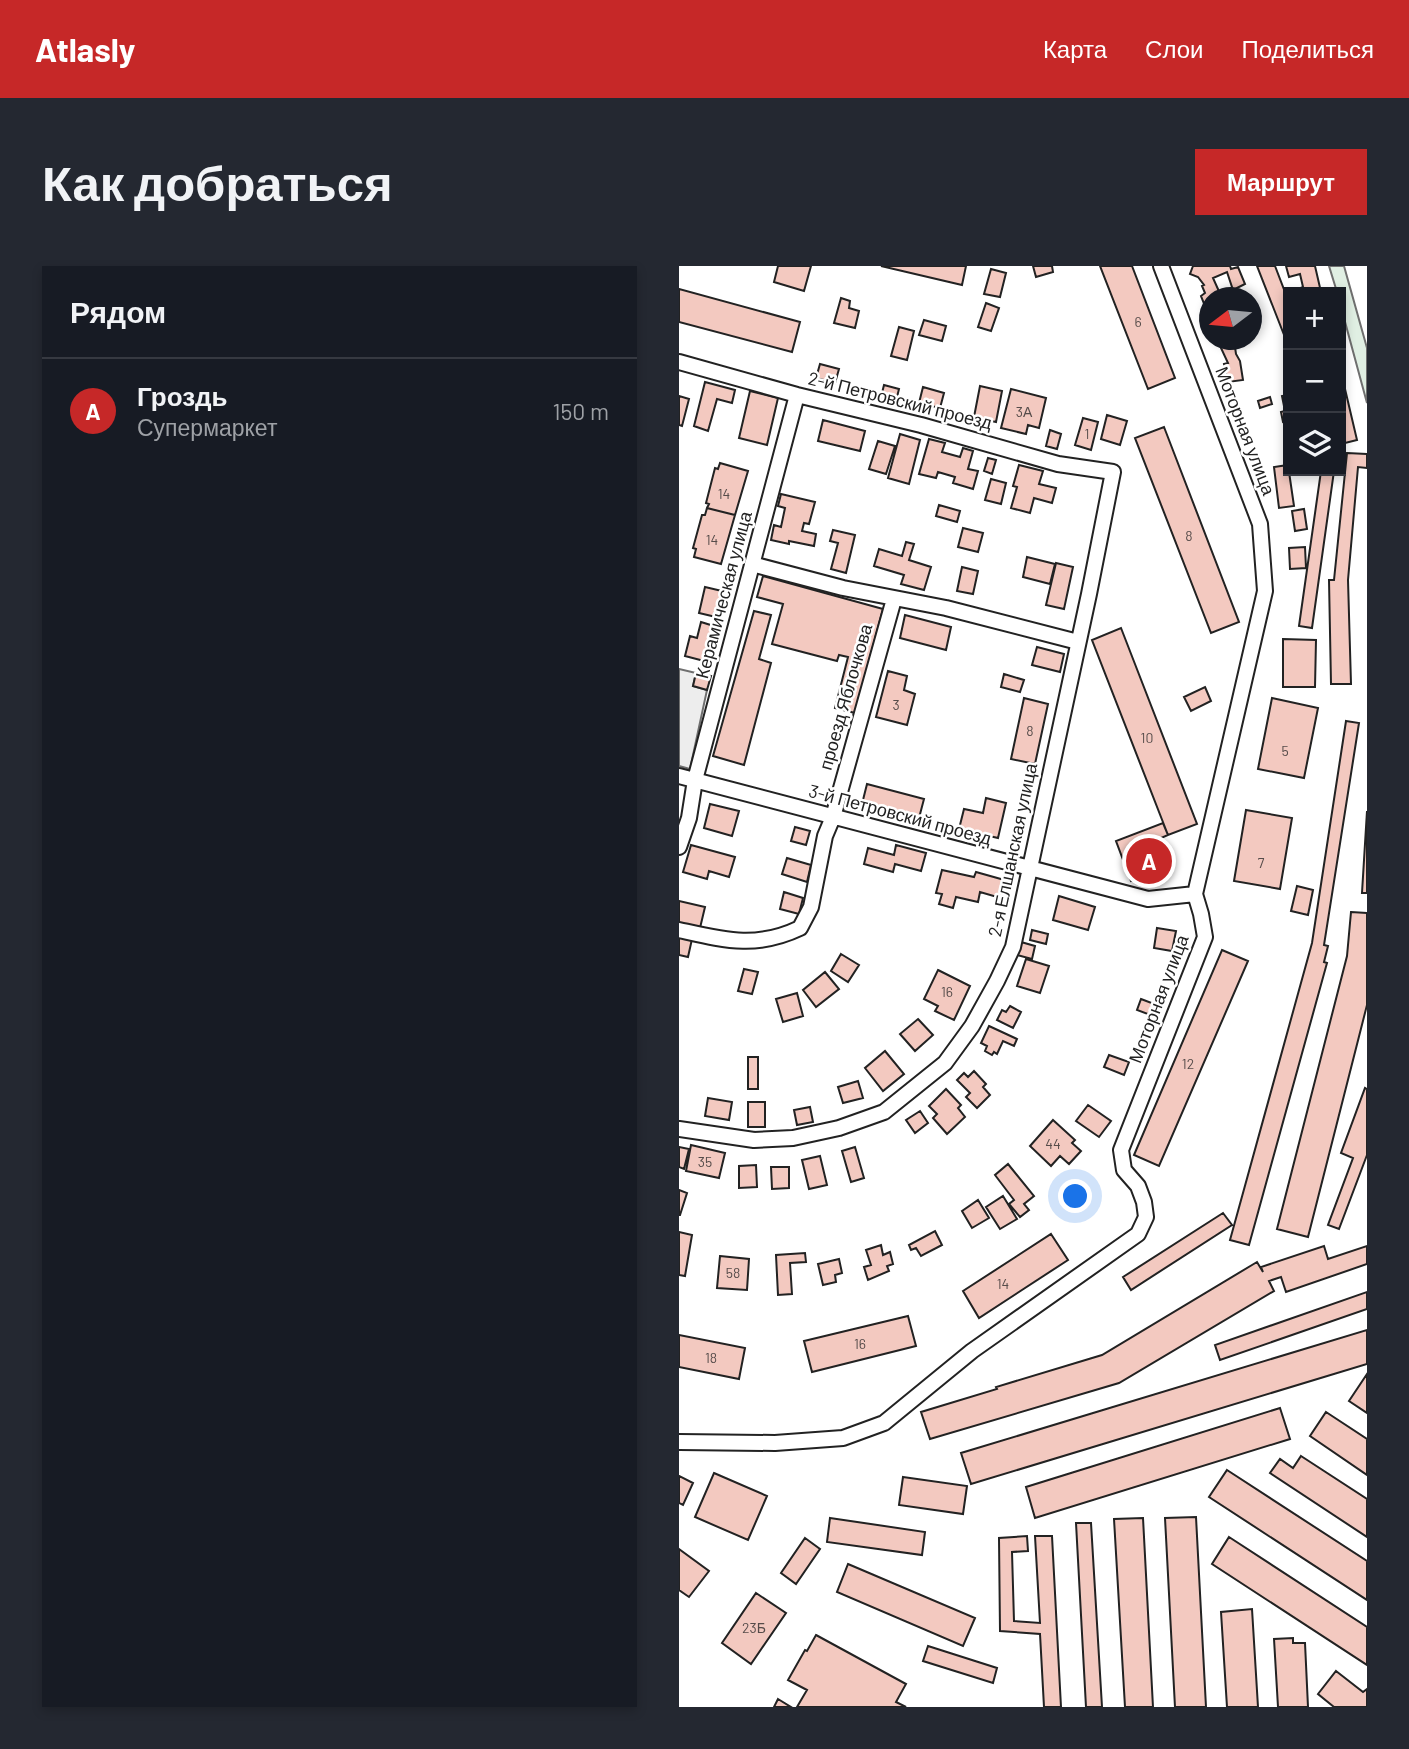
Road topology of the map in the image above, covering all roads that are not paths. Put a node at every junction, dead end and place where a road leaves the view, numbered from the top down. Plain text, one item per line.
1 (1161, 266) edge
2 (679, 362) edge
3 (797, 395) junction
4 (1112, 472) joint
5 (753, 564) junction
6 (894, 598) junction
7 (1078, 642) junction
8 (679, 776) edge
9 (695, 780) junction
10 (833, 817) junction
11 (679, 847) edge
12 (1029, 869) junction
13 (1195, 894) junction
14 (679, 930) edge
15 (679, 1129) edge
16 (679, 1442) edge

1 - 13 street, Моторная улица
2 - 3 street, 2-й Петровский проезд
3 - 4 street, 2-й Петровский проезд
3 - 5 street, Керамическая улица
4 - 7 street, 2-я Елшанская улица
5 - 6 street
5 - 9 street, Керамическая улица
6 - 7 street
6 - 10 street, проезд Яблочкова
7 - 12 street, 2-я Елшанская улица
8 - 9 street, 3-й Петровский проезд
9 - 10 street, 3-й Петровский проезд
9 - 11 street, Керамическая улица
10 - 12 street, 3-й Петровский проезд
10 - 14 street, проезд Яблочкова
12 - 13 street, 3-й Петровский проезд
12 - 15 street, 2-я Елшанская улица
13 - 16 street, Моторная улица

